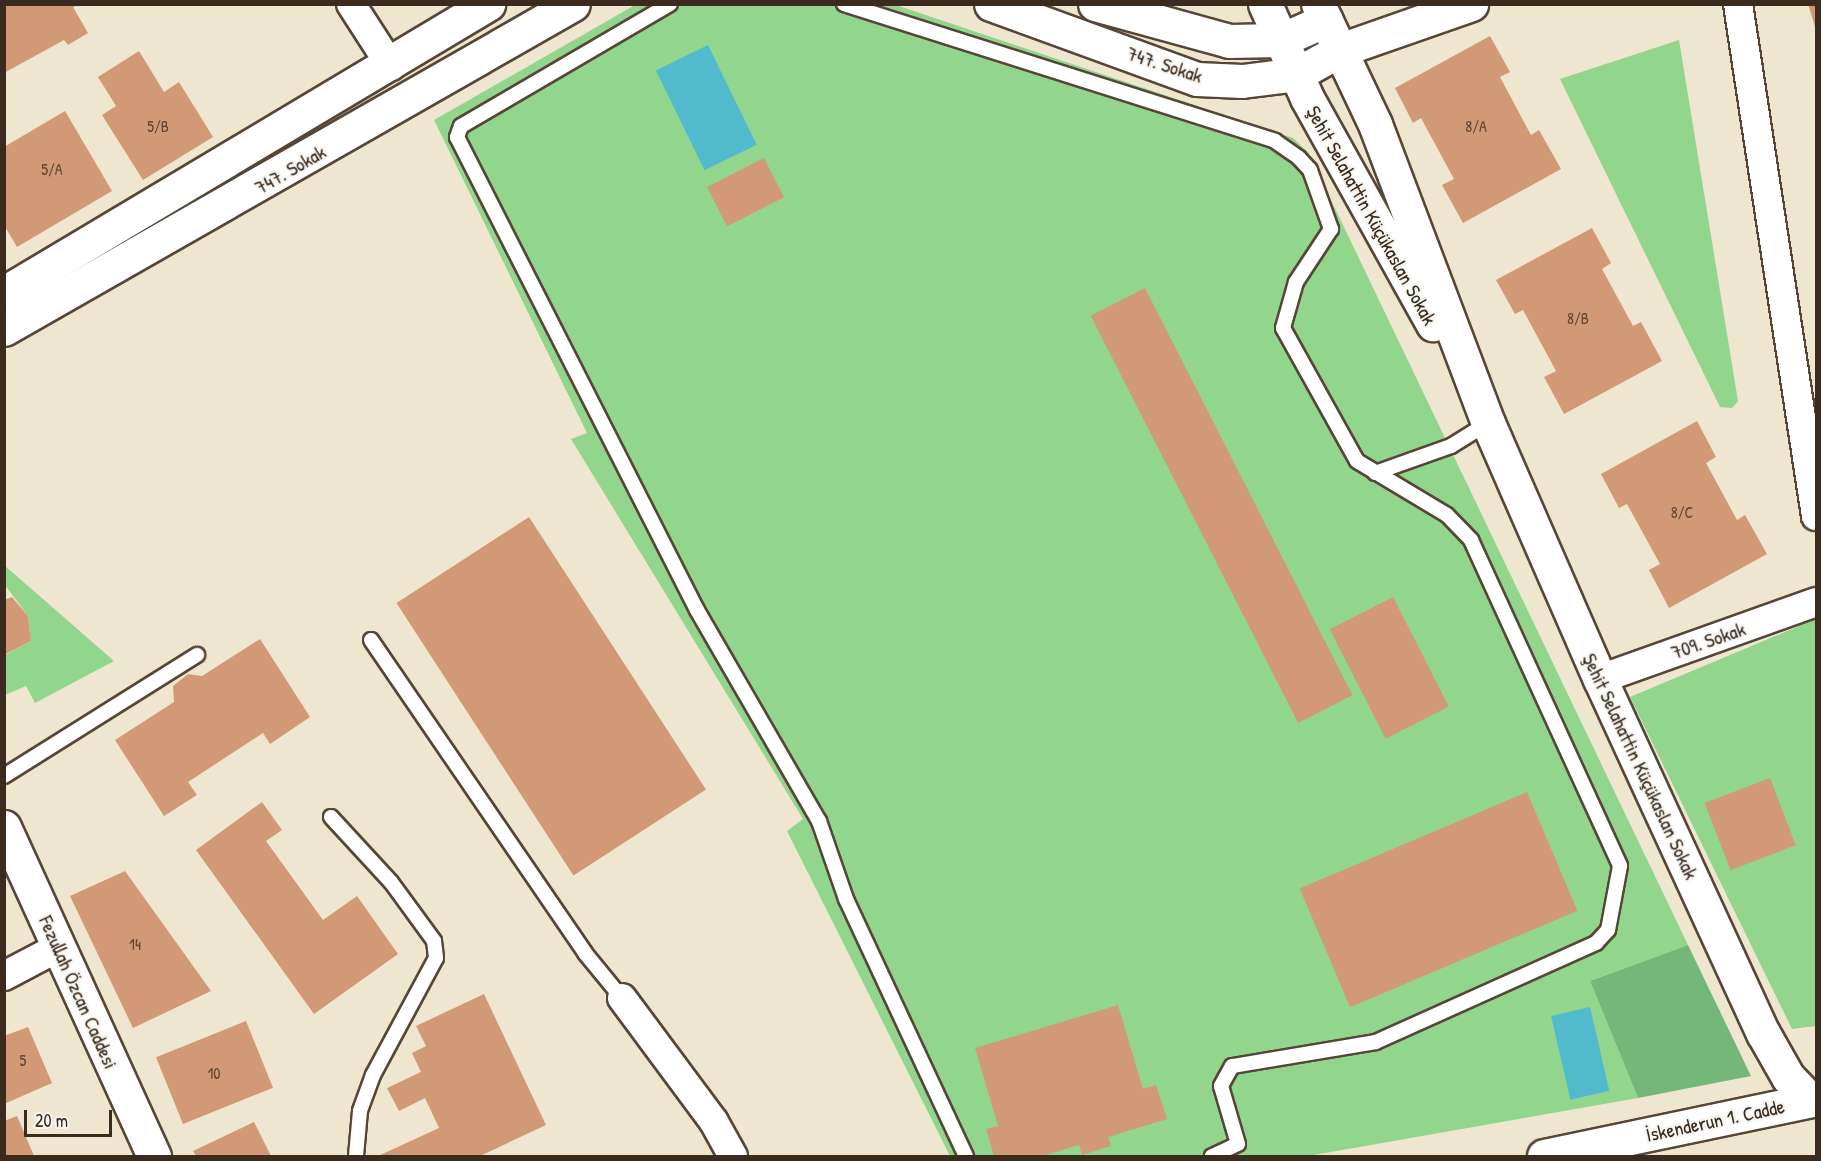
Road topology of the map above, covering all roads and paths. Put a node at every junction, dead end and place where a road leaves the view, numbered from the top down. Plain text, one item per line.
1 (351, 4) edge
2 (488, 4) edge
3 (573, 4) edge
4 (670, 4) edge
5 (844, 4) edge
6 (991, 4) edge
7 (1095, 4) edge
8 (1265, 4) edge
9 (1470, 4) edge
10 (1738, 4) edge
11 (1322, 12) edge
12 (1281, 40) junction
13 (1340, 50) junction
14 (391, 66) junction
15 (1297, 74) junction
16 (4, 293) edge
17 (4, 329) edge
18 (1488, 423) junction
19 (1375, 473) junction
20 (1816, 516) edge
21 (1816, 602) edge
22 (371, 640) dead end
23 (197, 656) dead end
24 (1600, 678) junction
25 (4, 776) edge
26 (331, 817) dead end
27 (4, 827) edge
28 (59, 947) junction
29 (4, 976) edge
30 (622, 998) joint
31 (1814, 1099) edge
32 (154, 1156) edge
33 (356, 1156) edge
34 (733, 1156) edge
35 (966, 1156) edge
36 (1212, 1156) edge
37 (1544, 1156) edge

1 - 14 street
2 - 14 street
3 - 17 street, 747. Sokak
4 - 35 lane
5 - 19 lane
6 - 15 street, 747. Sokak
7 - 12 street
8 - 12 street, Şehit Selahattin Küçükaslan Sokak
9 - 13 street, 747. Sokak
10 - 20 street
11 - 12 street
11 - 13 street, Şehit Selahattin Küçükaslan Sokak
12 - 15 street, Şehit Selahattin Küçükaslan Sokak
13 - 15 street, 747. Sokak
13 - 18 street, Şehit Selahattin Küçükaslan Sokak
14 - 16 street
15 - 18 street, Şehit Selahattin Küçükaslan Sokak
18 - 19 lane
18 - 24 street, Şehit Selahattin Küçükaslan Sokak
19 - 36 lane
21 - 24 street, 709. Sokak
22 - 30 lane
23 - 25 lane
24 - 31 street, Şehit Selahattin Küçükaslan Sokak
26 - 33 lane
27 - 28 street, Fezullah Özcan Caddesi
28 - 29 street
28 - 32 street, Fezullah Özcan Caddesi
30 - 34 street
31 - 37 street, İskenderun 1. Cadde

